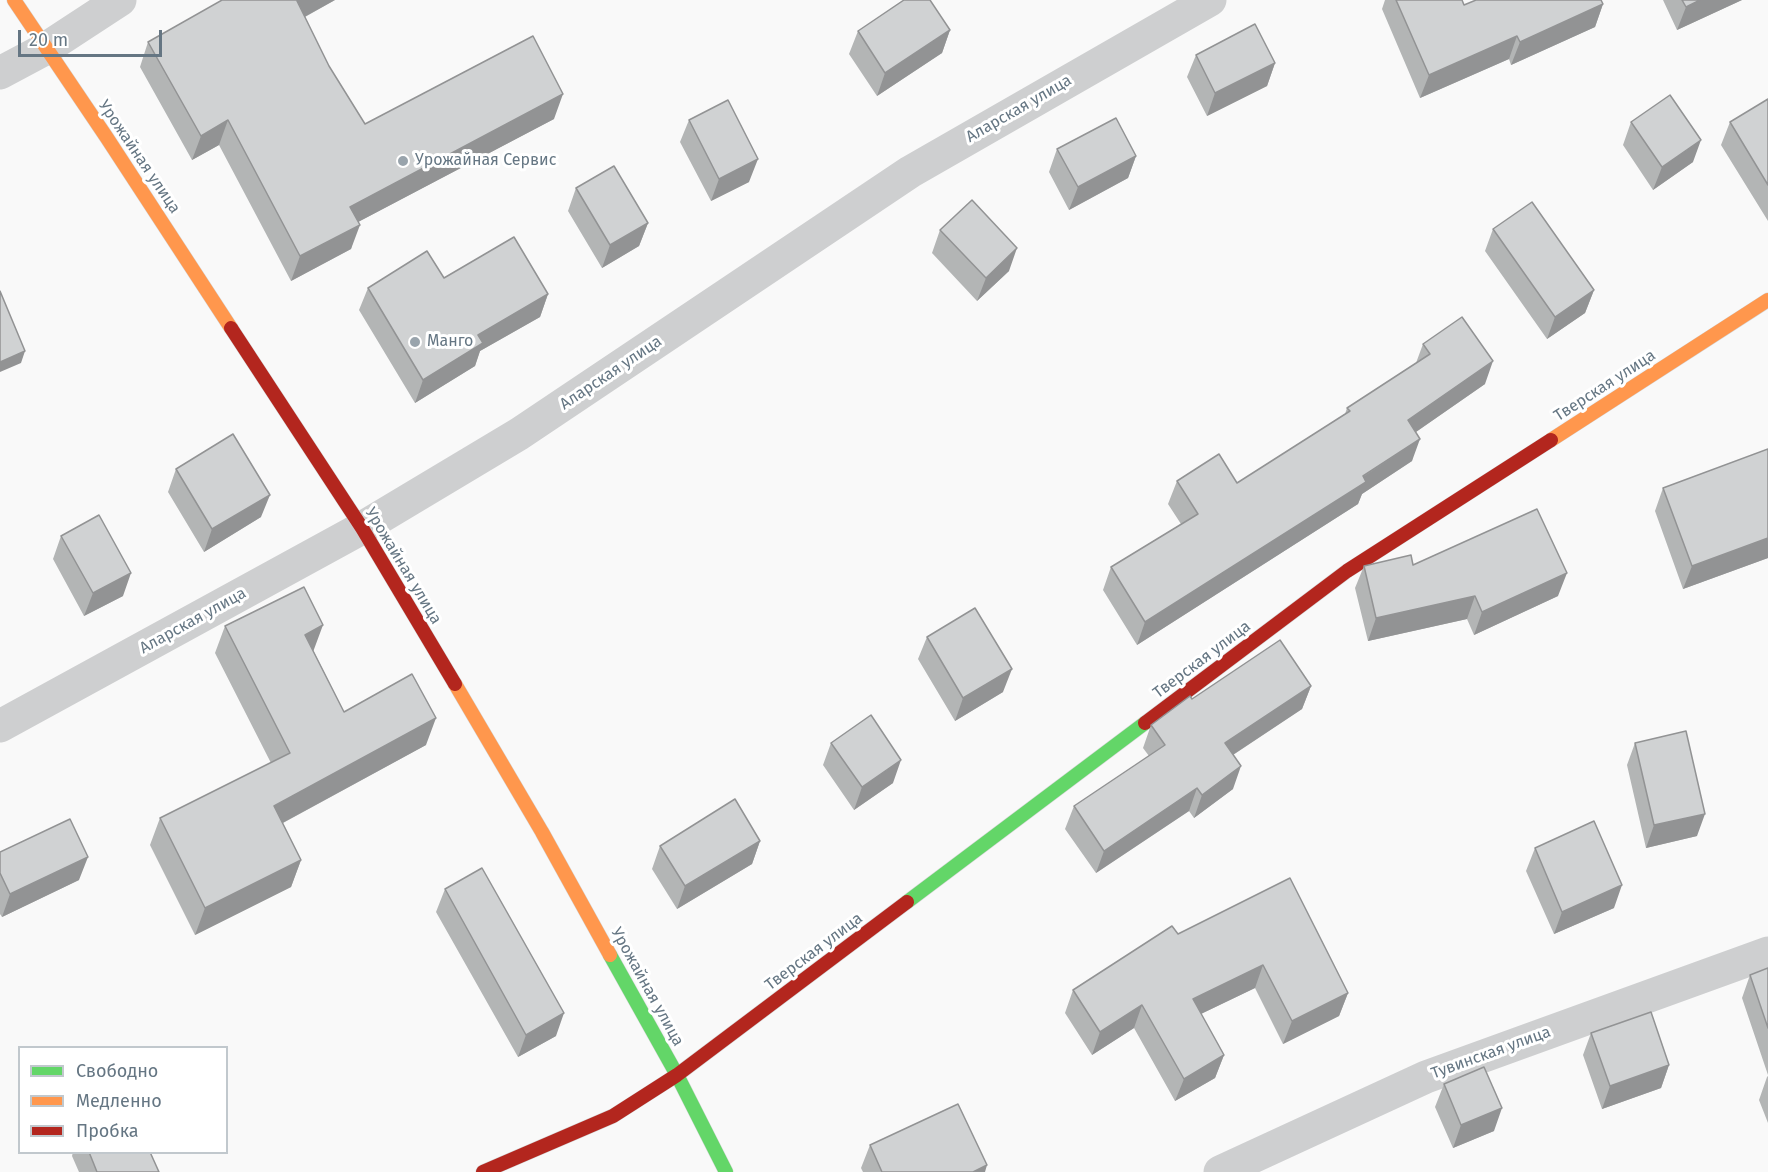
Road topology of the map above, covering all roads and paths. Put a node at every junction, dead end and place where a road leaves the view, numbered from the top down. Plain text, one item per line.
1 (14, 0) edge
2 (120, 0) edge
3 (1210, 0) edge
4 (45, 49) junction
5 (0, 73) edge
6 (1768, 300) edge
7 (362, 528) junction
8 (0, 726) edge
9 (1768, 952) edge
10 (677, 1075) junction
11 (483, 1172) edge
12 (726, 1172) edge
13 (1220, 1172) edge

1 - 4 street, Урожайная улица
2 - 4 street
3 - 7 street, Аларская улица
4 - 5 street
4 - 7 street, Урожайная улица
6 - 10 street, Тверская улица
7 - 8 street, Аларская улица
7 - 10 street, Урожайная улица
9 - 13 street, Тувинская улица
10 - 11 street, Тверская улица
10 - 12 street, Урожайная улица

